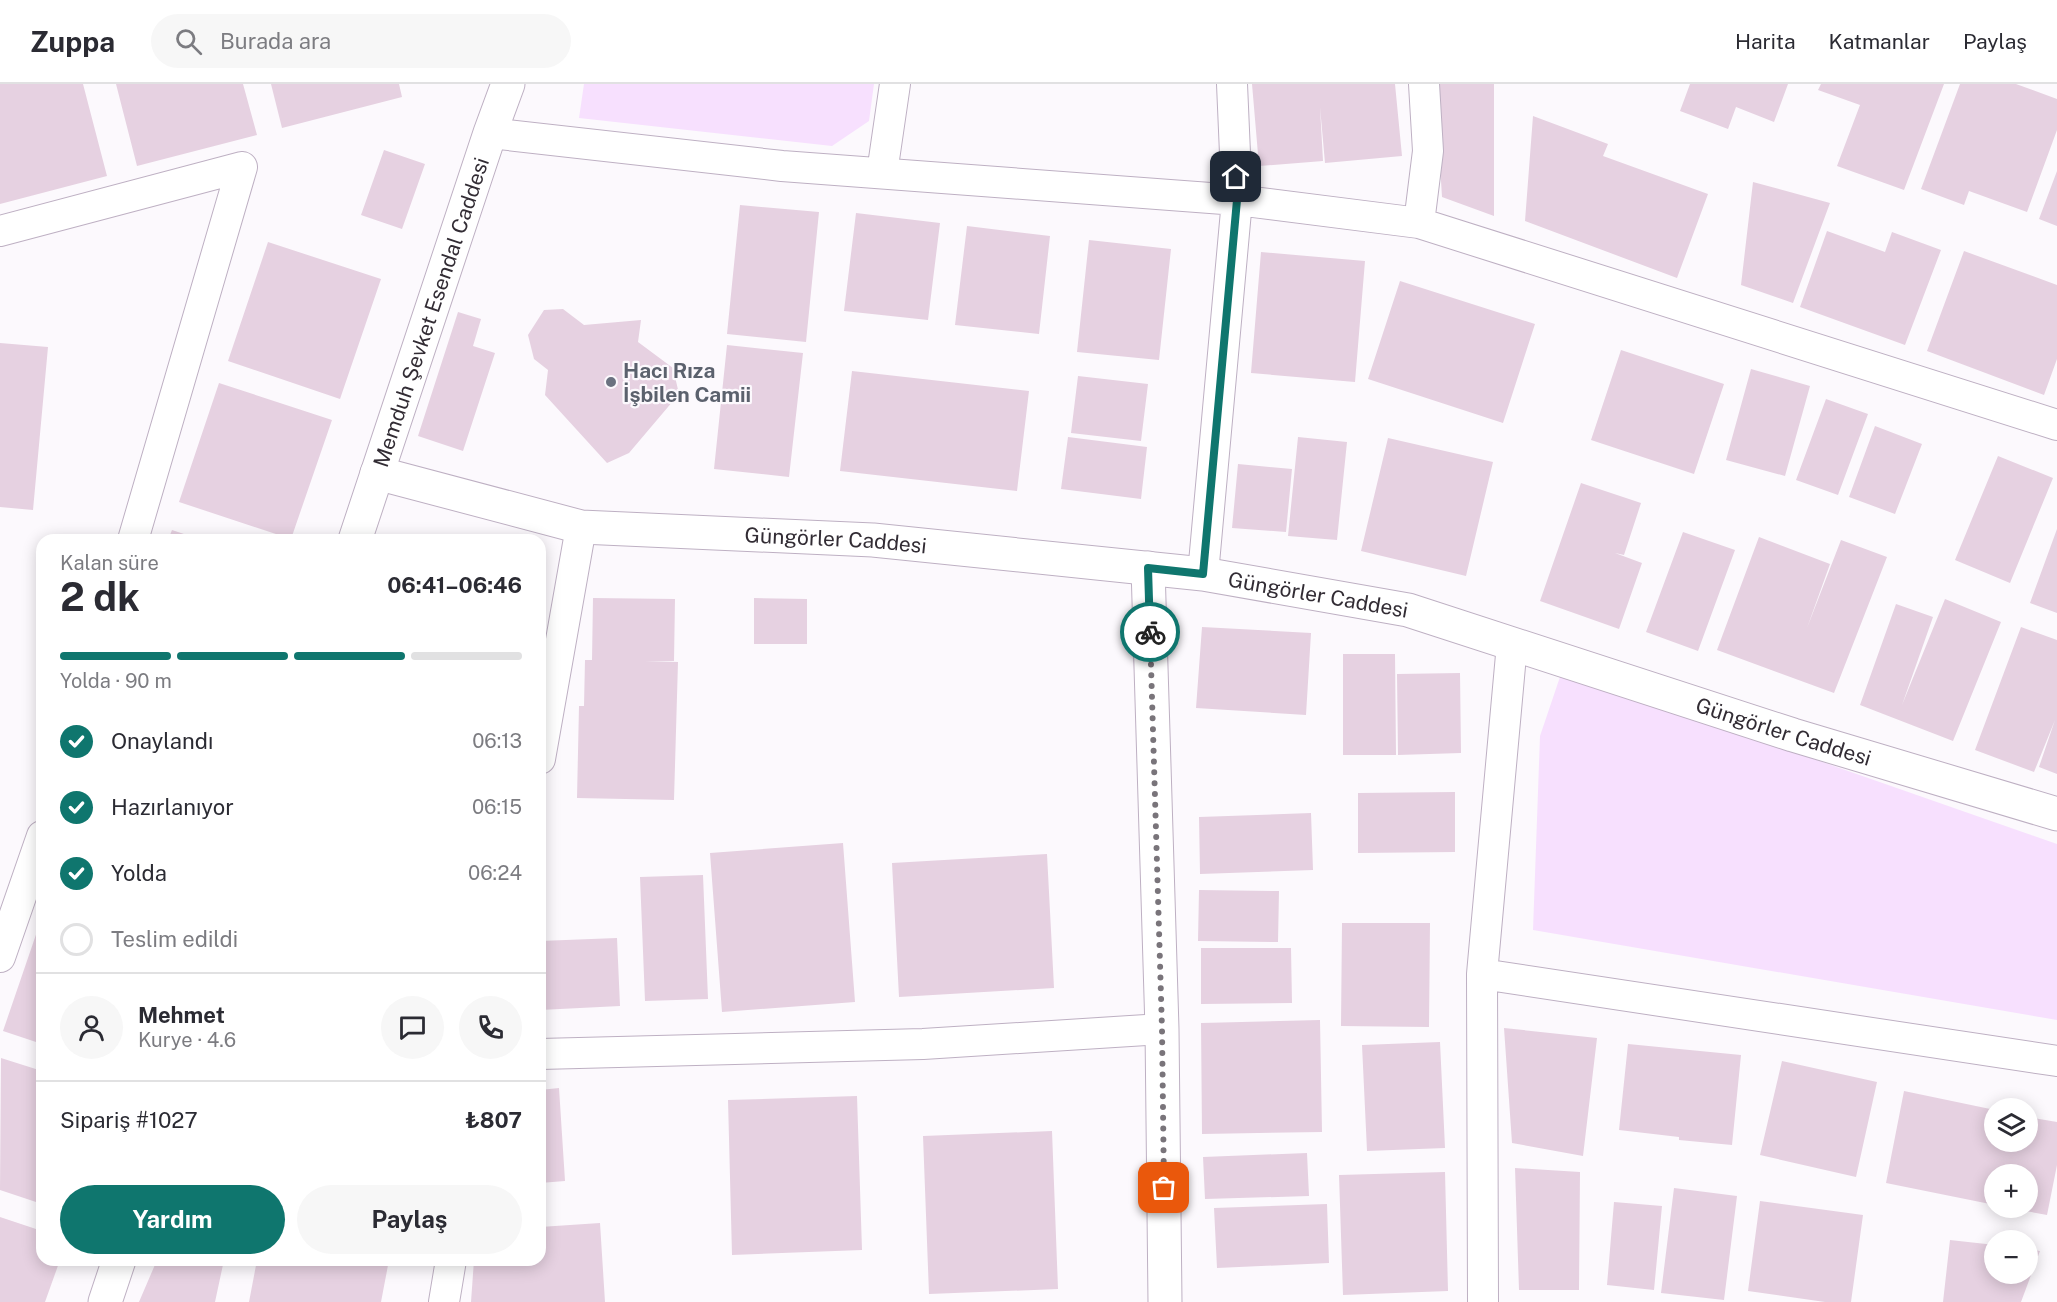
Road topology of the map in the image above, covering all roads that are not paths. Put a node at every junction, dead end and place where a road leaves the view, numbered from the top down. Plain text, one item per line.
1 (508, 84) edge
2 (895, 84) edge
3 (1232, 84) edge
4 (1424, 84) edge
5 (490, 133) junction
6 (882, 173) junction
7 (1237, 200) junction
8 (1419, 223) junction
9 (0, 231) edge
10 (2057, 425) edge
11 (377, 473) junction
12 (581, 527) junction
13 (135, 534) edge
14 (357, 534) edge
15 (1148, 568) junction
16 (1203, 574) junction
17 (1512, 644) junction
18 (546, 725) edge
19 (2057, 814) edge
20 (36, 853) edge
21 (0, 957) edge
22 (1482, 974) junction
23 (1162, 1029) junction
24 (546, 1053) edge
25 (2057, 1060) edge
26 (117, 1266) edge
27 (450, 1266) edge
28 (105, 1302) edge
29 (444, 1302) edge
30 (1165, 1302) edge
31 (1483, 1302) edge

1 - 5 street, Memduh Şevket Esendal Caddesi
2 - 6 street
3 - 7 street
4 - 8 street
5 - 6 street
5 - 11 street, Memduh Şevket Esendal Caddesi
6 - 7 street
7 - 8 street
7 - 16 street
8 - 10 street
9 - 13 street
11 - 12 street, Güngörler Caddesi
11 - 14 street, Memduh Şevket Esendal Caddesi
12 - 15 street, Güngörler Caddesi
12 - 18 street
15 - 16 street, Güngörler Caddesi
15 - 23 street
16 - 17 street, Güngörler Caddesi
17 - 19 street, Güngörler Caddesi
17 - 22 street
20 - 21 street
22 - 25 street
22 - 31 street
23 - 24 street
23 - 30 street
26 - 28 street
27 - 29 street

